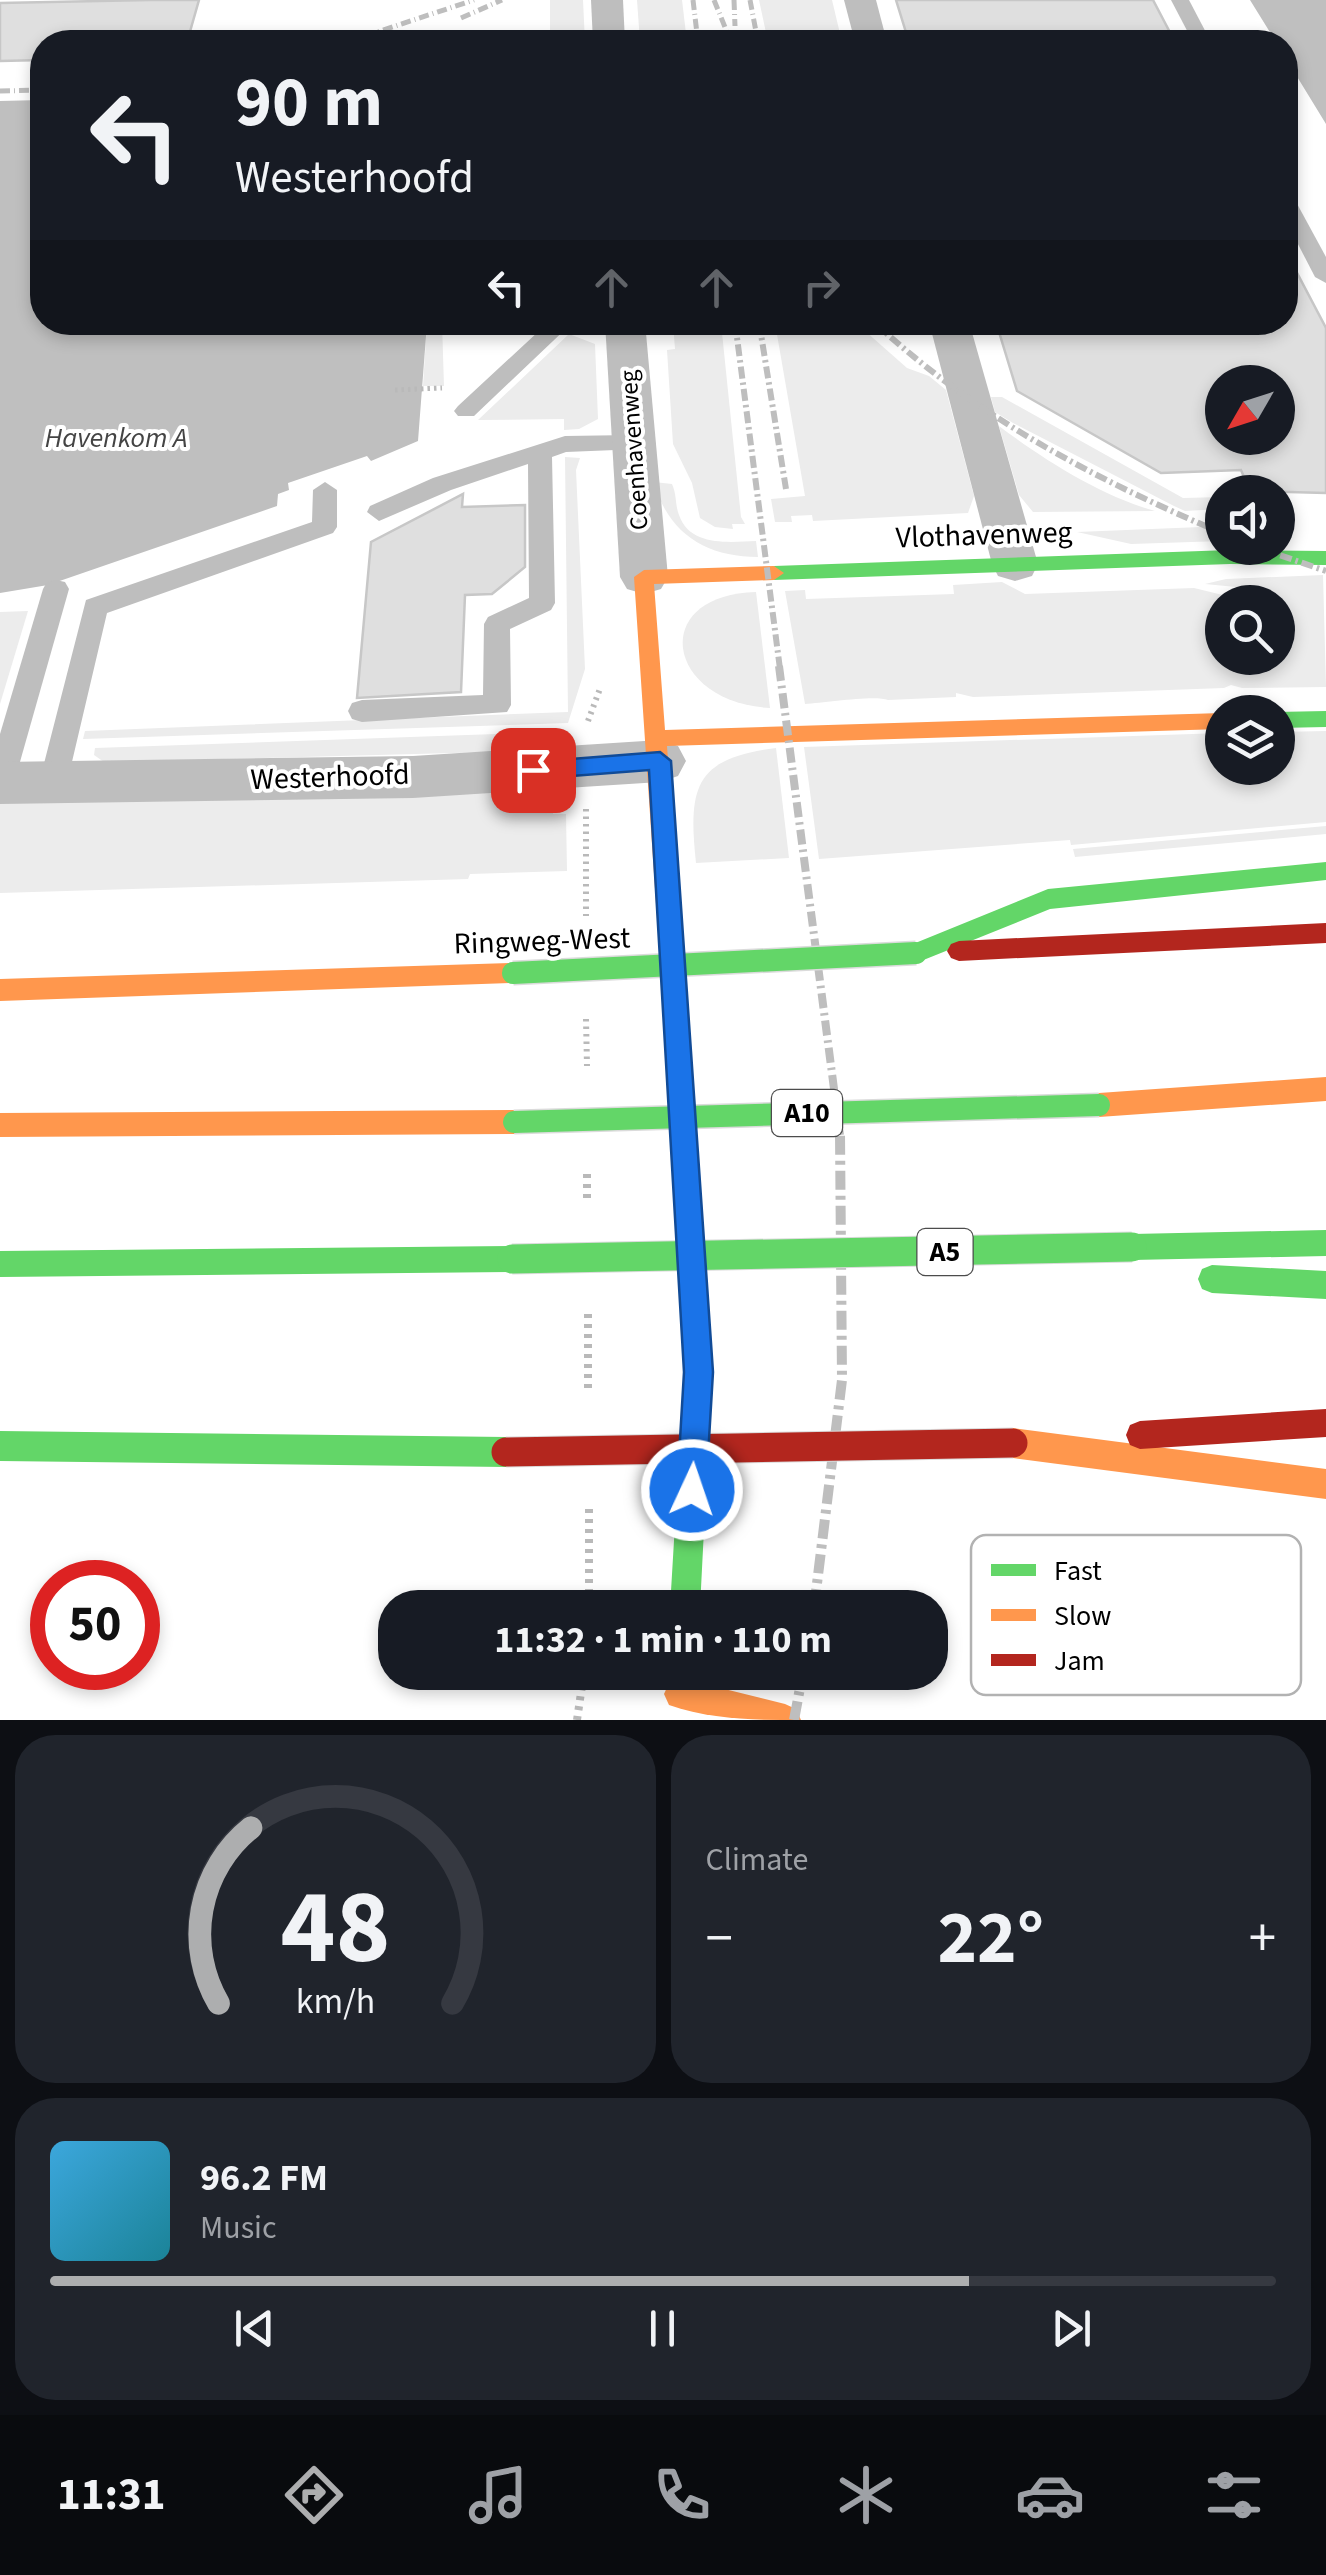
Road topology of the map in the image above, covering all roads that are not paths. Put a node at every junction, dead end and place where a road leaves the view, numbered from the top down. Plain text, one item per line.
1 (607, 0) edge
2 (860, 0) edge
3 (1180, 0) edge
4 (608, 30) edge
5 (869, 30) edge
6 (1196, 30) edge
7 (1298, 224) edge
8 (1326, 277) edge
9 (548, 335) edge
10 (626, 335) edge
11 (953, 335) edge
12 (466, 411) dead end
13 (632, 443) junction
14 (540, 452) junction
15 (326, 490) dead end
16 (379, 512) dead end
17 (1326, 558) edge
18 (1015, 564) junction
19 (644, 577) junction
20 (56, 590) dead end
21 (362, 711) dead end
22 (1326, 719) edge
23 (1295, 720) edge
24 (1205, 722) edge
25 (659, 749) junction
26 (53, 782) junction
27 (0, 784) edge
28 (1326, 871) edge
29 (1326, 934) edge
30 (916, 953) junction
31 (0, 990) edge
32 (1326, 1089) edge
33 (0, 1125) edge
34 (1326, 1243) edge
35 (758, 1256) junction
36 (0, 1264) edge
37 (1062, 1272) dead end
38 (1195, 1278) dead end
39 (1326, 1285) edge
40 (1326, 1424) edge
41 (1013, 1443) junction
42 (0, 1446) edge
43 (1326, 1484) edge
44 (686, 1590) edge
45 (677, 1695) edge
46 (785, 1720) edge

1 - 4 street
2 - 5 street
3 - 6 lane
7 - 8 lane
9 - 12 lane
10 - 13 street, Coenhavenweg
11 - 18 street
13 - 14 lane
13 - 19 street, Coenhavenweg
14 - 16 lane
14 - 21 lane
15 - 26 lane
17 - 18 main road, Vlothavenweg
18 - 19 main road, Vlothavenweg
19 - 25 main road
20 - 27 lane
22 - 23 main road
24 - 25 main road
25 - 26 street, Westerhoofd
25 - 44 main road
26 - 27 street, Westerhoofd
28 - 30 main road
29 - 30 main road, Ringweg-West
30 - 31 main road, Ringweg-West, bridge
32 - 33 main road, A10, bridge
34 - 35 main road, A5, bridge
35 - 36 main road, bridge
35 - 37 main road, bridge
38 - 39 main road
40 - 41 main road
41 - 42 main road, bridge
41 - 43 main road
45 - 46 main road

